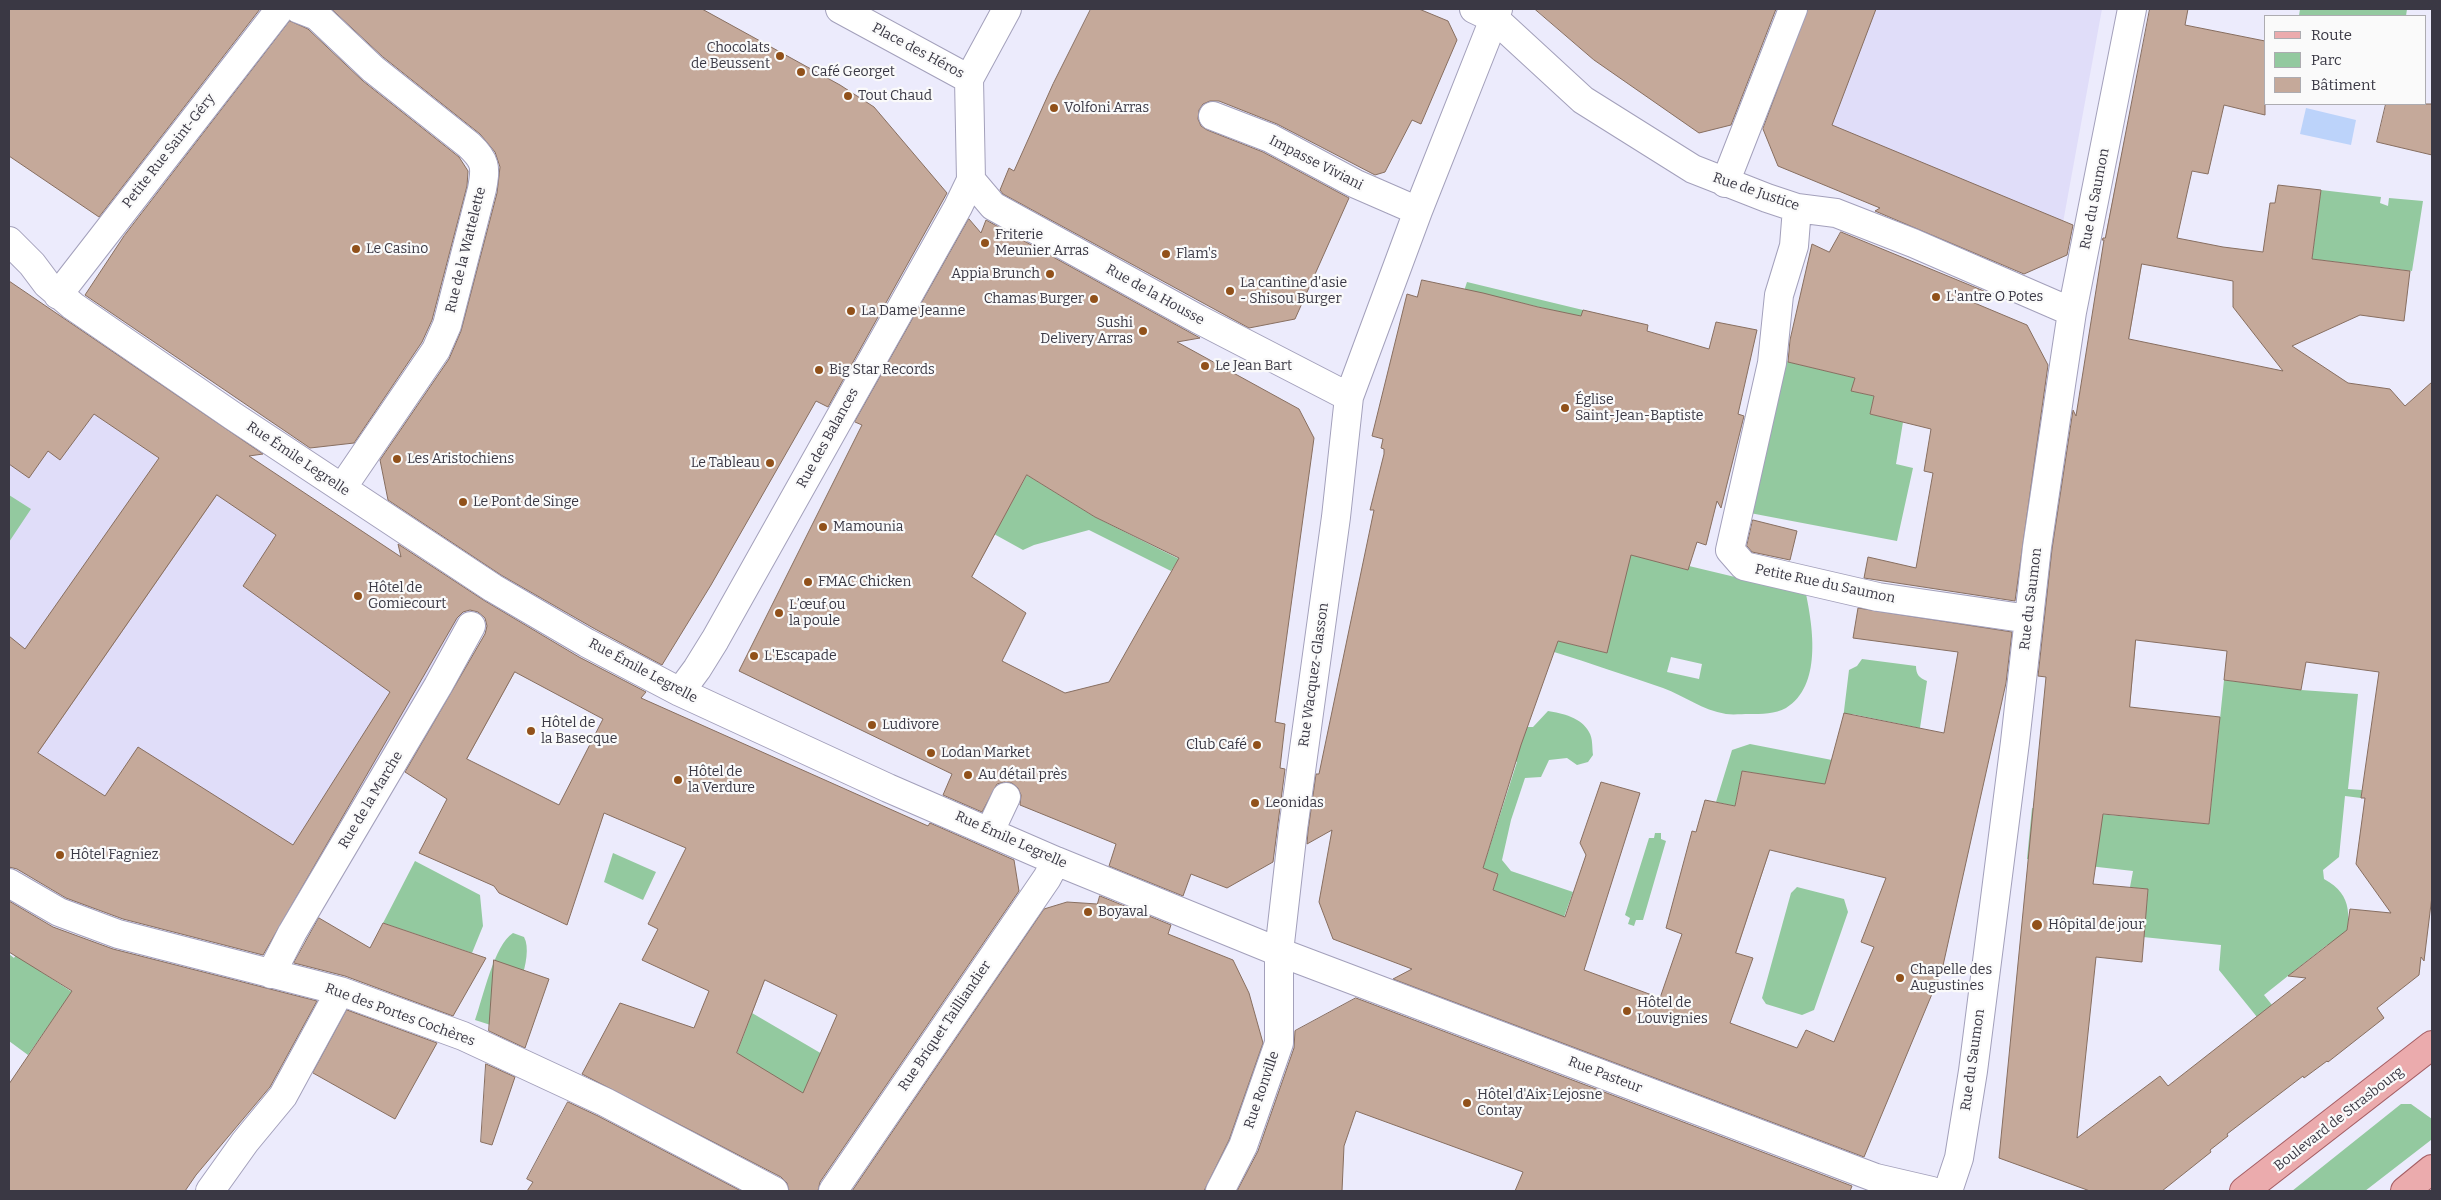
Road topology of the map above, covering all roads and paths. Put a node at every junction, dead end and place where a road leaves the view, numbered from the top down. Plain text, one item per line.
1 (280, 9) edge
2 (299, 9) edge
3 (840, 9) edge
4 (1007, 9) edge
5 (1793, 9) edge
6 (2132, 9) edge
7 (1489, 12) edge
8 (969, 79) junction
9 (1213, 116) dead end
10 (971, 180) junction
11 (1725, 183) junction
12 (1797, 208) junction
13 (1418, 211) junction
14 (9, 240) edge
15 (58, 294) junction
16 (2072, 312) junction
17 (1349, 397) junction
18 (342, 488) junction
19 (2029, 619) junction
20 (471, 626) dead end
21 (680, 692) junction
22 (1006, 797) dead end
23 (990, 830) junction
24 (1056, 861) junction
25 (9, 884) edge
26 (1279, 952) junction
27 (271, 974) junction
28 (340, 991) junction
29 (2432, 1045) edge
30 (2432, 1169) edge
31 (210, 1191) edge
32 (774, 1191) edge
33 (833, 1191) edge
34 (1220, 1191) edge
35 (1932, 1191) edge
36 (1948, 1191) edge
37 (2244, 1191) edge
38 (2405, 1191) edge

1 - 15 street, Petite Rue Saint-Géry
2 - 18 street, Rue de la Wattelette
3 - 8 street, Place des Héros
4 - 8 street, Place des Héros
5 - 11 street
6 - 16 street, Rue du Saumon
7 - 11 street, Rue de Justice
7 - 13 street, Rue Wacquez-Glasson
8 - 10 street, Place des Héros
9 - 13 street, Impasse Viviani
10 - 17 street, Rue de la Housse
10 - 21 street, Rue des Balances
11 - 12 street, Rue de Justice
12 - 16 street, Rue de Justice
12 - 19 street, Petite Rue du Saumon
13 - 17 street, Rue Wacquez-Glasson
14 - 15 street, Rue Émile Legrelle
15 - 18 street, Rue Émile Legrelle
16 - 19 street, Rue du Saumon
17 - 26 street, Rue Wacquez-Glasson
18 - 21 street, Rue Émile Legrelle
19 - 36 street, Rue du Saumon
20 - 27 street, Rue de la Marche
21 - 23 street, Rue Émile Legrelle
22 - 23 street
23 - 24 street, Rue Émile Legrelle
24 - 26 street, Rue Émile Legrelle
24 - 33 street, Rue Briquet Tailliandier
25 - 27 street, Rue des Portes Cochères
26 - 34 street, Rue Ronville
26 - 35 street, Rue Pasteur
27 - 28 street, Rue des Portes Cochères
28 - 31 street
28 - 32 street, Rue des Portes Cochères
29 - 37 main road, Boulevard de Strasbourg
30 - 38 main road

